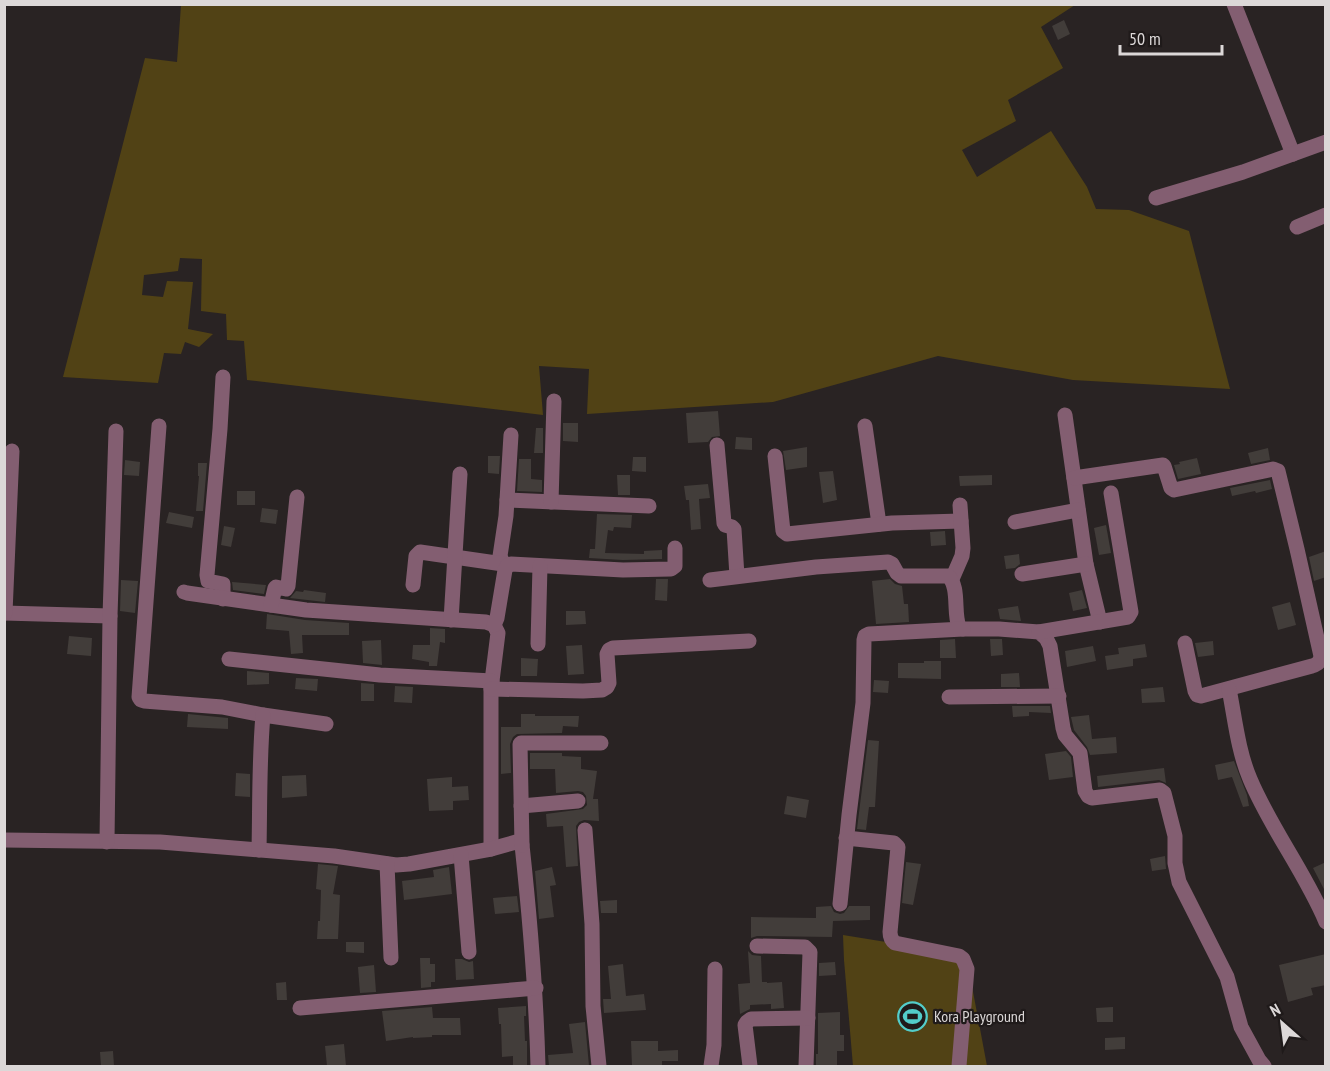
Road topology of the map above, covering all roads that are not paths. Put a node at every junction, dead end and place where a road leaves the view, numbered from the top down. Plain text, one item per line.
1 (1234, 4) edge
2 (1326, 142) edge
3 (1293, 154) junction
4 (1155, 198) dead end
5 (1326, 216) edge
6 (1297, 227) dead end
7 (223, 378) dead end
8 (554, 401) dead end
9 (1065, 415) dead end
10 (159, 426) dead end
11 (865, 426) dead end
12 (116, 431) dead end
13 (511, 435) dead end
14 (717, 445) dead end
15 (12, 451) dead end
16 (775, 456) dead end
17 (460, 474) dead end
18 (1074, 478) junction
19 (1111, 493) dead end
20 (297, 497) dead end
21 (507, 500) junction
22 (550, 502) junction
23 (960, 505) dead end
24 (649, 506) dead end
25 (1078, 510) junction
26 (961, 521) junction
27 (1015, 522) dead end
28 (879, 524) junction
29 (675, 548) dead end
30 (456, 556) junction
31 (1086, 564) junction
32 (504, 566) junction
33 (540, 566) junction
34 (1022, 574) dead end
35 (737, 576) junction
36 (952, 579) junction
37 (710, 580) dead end
38 (413, 585) dead end
39 (184, 592) dead end
40 (223, 598) junction
41 (271, 605) junction
42 (5, 613) edge
43 (110, 616) junction
44 (450, 620) junction
45 (1100, 622) junction
46 (494, 624) junction
47 (963, 629) junction
48 (1039, 632) junction
49 (749, 641) dead end
50 (1185, 643) dead end
51 (538, 644) dead end
52 (229, 659) dead end
53 (491, 685) junction
54 (1229, 689) junction
55 (1059, 696) junction
56 (950, 697) dead end
57 (263, 715) junction
58 (326, 724) dead end
59 (601, 743) dead end
60 (578, 801) dead end
61 (521, 806) junction
62 (585, 830) dead end
63 (846, 838) junction
64 (4, 840) edge
65 (107, 842) junction
66 (522, 845) junction
67 (491, 849) junction
68 (258, 850) junction
69 (461, 855) junction
70 (387, 864) junction
71 (840, 904) dead end
72 (1326, 922) edge
73 (757, 946) dead end
74 (469, 952) dead end
75 (391, 958) dead end
76 (715, 969) dead end
77 (536, 988) junction
78 (300, 1008) dead end
79 (808, 1018) junction
80 (538, 1066) edge
81 (599, 1066) edge
82 (711, 1066) edge
83 (750, 1066) edge
84 (806, 1066) edge
85 (959, 1066) edge
86 (1264, 1066) edge

1 - 3 street
2 - 3 street
3 - 4 street
5 - 6 street
7 - 40 street
8 - 22 street
9 - 18 street
10 - 57 street
11 - 28 street
12 - 43 street
13 - 21 street
14 - 35 street
15 - 42 street
16 - 28 street
17 - 30 street
18 - 25 street
18 - 54 street
19 - 45 street
20 - 41 street
21 - 22 street
21 - 32 street
22 - 24 street
23 - 26 street
25 - 27 street
25 - 31 street
26 - 28 street
26 - 36 street
29 - 33 street
30 - 32 street
30 - 38 street
30 - 44 street
31 - 34 street
31 - 45 street
32 - 33 street
32 - 46 street
33 - 51 street
35 - 36 street
35 - 37 street
36 - 47 street
39 - 40 street
40 - 41 street
41 - 44 street
42 - 43 street
43 - 65 street
44 - 46 street
45 - 48 street
46 - 53 street
47 - 48 street
47 - 63 street
48 - 55 street
49 - 53 street
50 - 54 street
52 - 53 street
53 - 67 street
54 - 72 street
55 - 56 street
55 - 86 street
57 - 58 street
57 - 68 street
59 - 61 street
60 - 61 street
61 - 66 street
62 - 81 street
63 - 71 street
63 - 85 street
64 - 65 street
65 - 68 street
66 - 67 street
66 - 77 street
67 - 69 street
68 - 70 street
69 - 70 street
69 - 74 street
70 - 75 street
73 - 79 street
76 - 82 street
77 - 78 street
77 - 80 street
79 - 83 street
79 - 84 street

